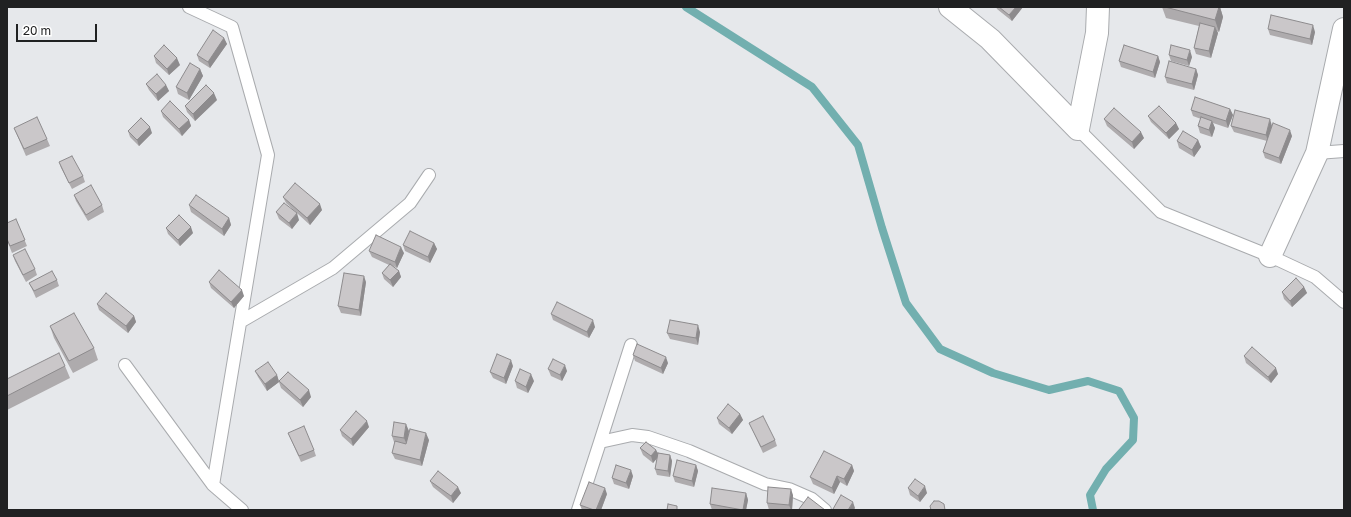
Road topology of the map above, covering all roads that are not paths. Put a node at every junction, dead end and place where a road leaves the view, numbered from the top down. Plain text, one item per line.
1 (189, 7) edge
2 (950, 7) edge
3 (1098, 7) edge
4 (1343, 37) edge
5 (1078, 129) junction
6 (1344, 151) edge
7 (1317, 153) junction
8 (428, 175) dead end
9 (1270, 256) junction
10 (1344, 302) edge
11 (240, 322) junction
12 (631, 345) dead end
13 (125, 365) dead end
14 (600, 442) junction
15 (213, 485) junction
16 (242, 510) edge
17 (578, 510) edge
18 (825, 510) edge

1 - 11 lane
2 - 5 street
3 - 5 street
4 - 7 street
5 - 9 lane
6 - 7 lane
7 - 9 street
8 - 11 lane
9 - 10 lane
11 - 15 lane
12 - 14 lane
13 - 15 lane
14 - 17 lane
14 - 18 lane
15 - 16 lane

